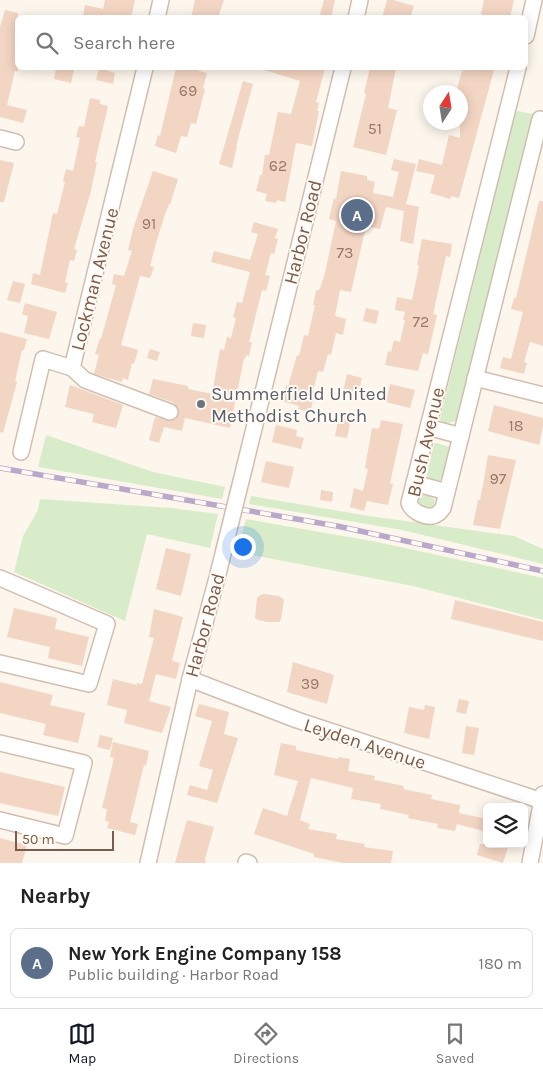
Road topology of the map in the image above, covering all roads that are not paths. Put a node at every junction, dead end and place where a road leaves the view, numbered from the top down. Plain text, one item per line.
1 (161, 0) edge
2 (360, 0) edge
3 (534, 0) edge
4 (158, 15) edge
5 (357, 15) edge
6 (528, 27) edge
7 (145, 70) edge
8 (343, 70) edge
9 (517, 70) edge
10 (542, 119) edge
11 (0, 138) edge
12 (16, 142) dead end
13 (72, 368) junction
14 (475, 378) junction
15 (543, 395) edge
16 (170, 412) dead end
17 (428, 427) junction
18 (461, 436) junction
19 (21, 452) dead end
20 (414, 482) junction
21 (447, 492) junction
22 (0, 578) edge
23 (0, 663) edge
24 (190, 679) junction
25 (0, 743) edge
26 (542, 797) edge
27 (0, 820) edge
28 (535, 861) edge
29 (148, 863) edge

1 - 4 street
2 - 5 street
3 - 6 street
7 - 13 street, Lockman Avenue
8 - 24 street, Harbor Road, bridge
9 - 17 street, Bush Avenue
10 - 14 street, Bush Avenue
11 - 12 street
13 - 16 street
13 - 19 street, Lockman Avenue
14 - 15 street
14 - 18 street, Bush Avenue
17 - 18 street
17 - 20 street, Bush Avenue
18 - 21 street, Bush Avenue
20 - 21 street
20 - 21 street, Bush Avenue
22 - 23 street
24 - 26 street, Leyden Avenue
24 - 29 street, Harbor Road
25 - 27 street
26 - 28 street

